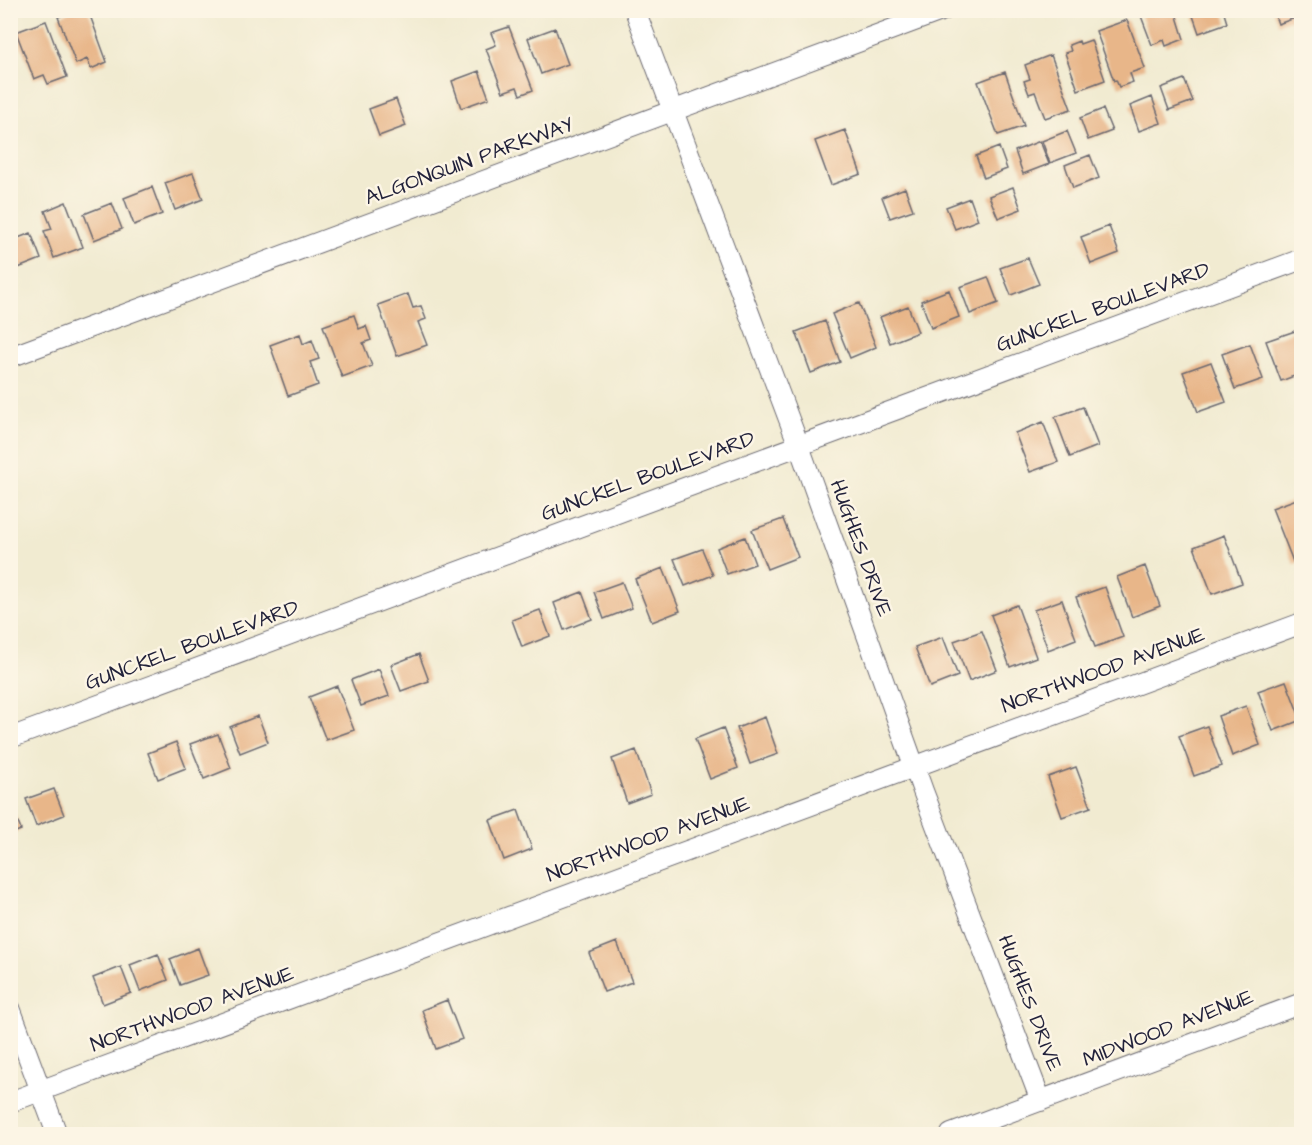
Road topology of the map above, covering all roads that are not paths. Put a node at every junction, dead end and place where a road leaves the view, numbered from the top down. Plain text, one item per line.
1 (635, 10) edge
2 (944, 10) edge
3 (671, 112) junction
4 (1302, 259) edge
5 (10, 357) edge
6 (799, 446) junction
7 (1302, 622) edge
8 (10, 738) edge
9 (914, 766) junction
10 (1302, 1003) edge
11 (10, 1008) edge
12 (41, 1091) junction
13 (1041, 1101) junction
14 (10, 1102) edge
15 (57, 1134) edge
16 (951, 1134) edge

1 - 3 street, HUGHES DRIVE
2 - 3 street, ALGONQUIN PARKWAY
3 - 5 street, ALGONQUIN PARKWAY
3 - 6 street, HUGHES DRIVE
4 - 6 street, GUNCKEL BOULEVARD
6 - 8 street, GUNCKEL BOULEVARD
6 - 9 street, HUGHES DRIVE
7 - 9 street, NORTHWOOD AVENUE
9 - 12 street, NORTHWOOD AVENUE
9 - 13 street, HUGHES DRIVE
10 - 13 street, MIDWOOD AVENUE
11 - 12 street
12 - 14 street, NORTHWOOD AVENUE
12 - 15 street
13 - 16 street, MIDWOOD AVENUE

